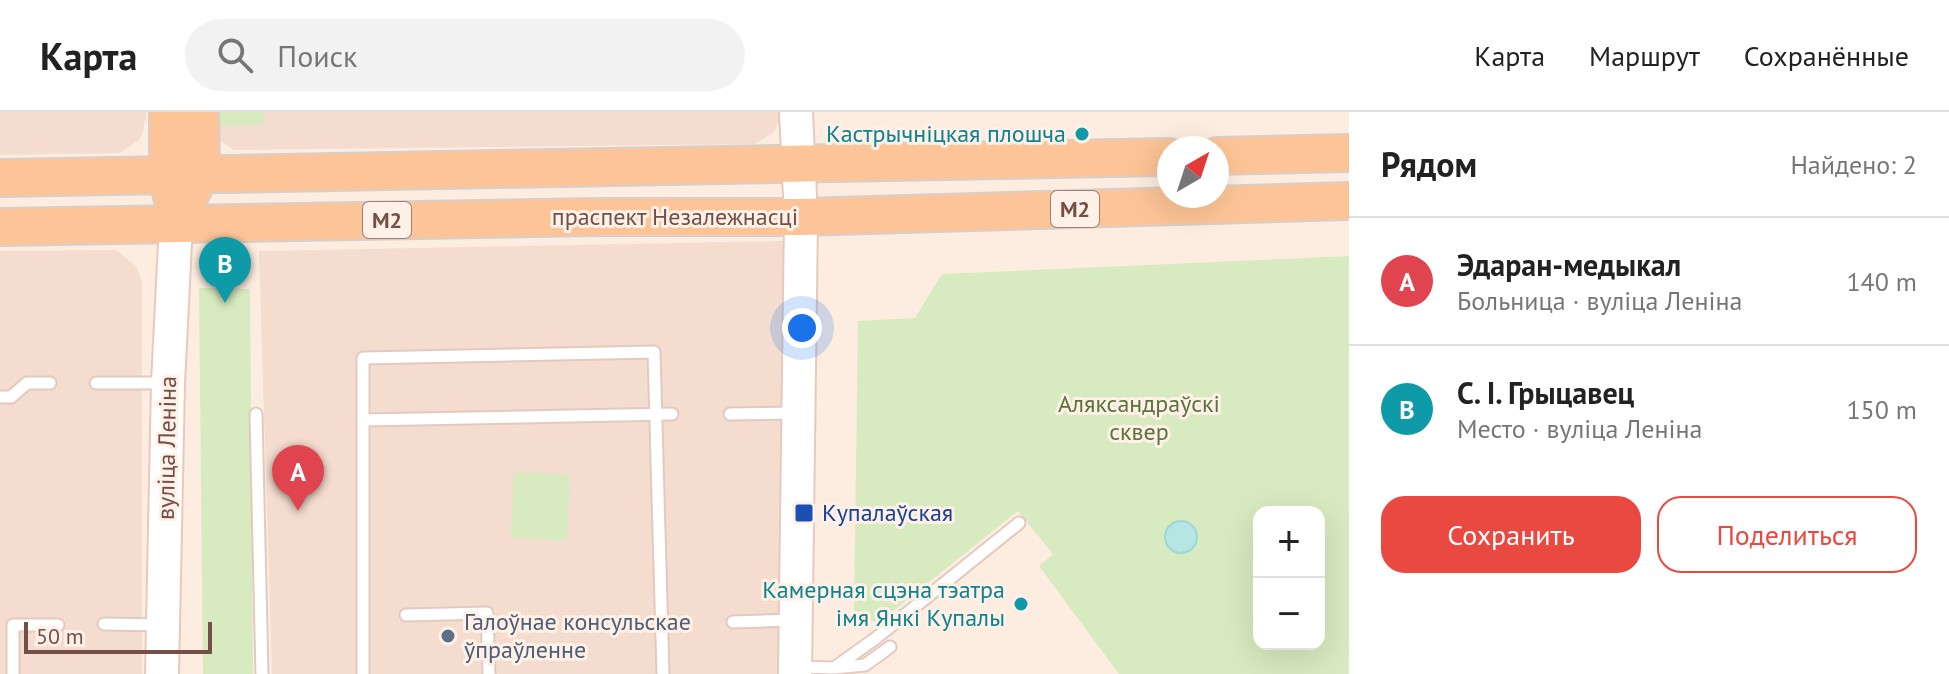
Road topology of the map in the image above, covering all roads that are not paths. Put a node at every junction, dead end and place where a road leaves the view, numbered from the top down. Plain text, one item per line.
1 (168, 112) edge
2 (200, 112) edge
3 (796, 112) edge
4 (1349, 153) edge
5 (1229, 156) edge
6 (1157, 157) edge
7 (798, 164) junction
8 (184, 173) junction
9 (0, 178) edge
10 (1349, 201) edge
11 (801, 217) junction
12 (176, 223) junction
13 (0, 227) edge
14 (50, 383) dead end
15 (96, 383) dead end
16 (168, 383) junction
17 (0, 397) edge
18 (796, 413) junction
19 (256, 414) dead end
20 (672, 414) dead end
21 (730, 414) dead end
22 (655, 415) junction
23 (363, 420) junction
24 (1019, 523) dead end
25 (406, 615) dead end
26 (795, 620) junction
27 (733, 622) dead end
28 (104, 624) dead end
29 (58, 625) dead end
30 (163, 625) junction
31 (890, 647) dead end
32 (834, 668) junction
33 (795, 671) edge
34 (13, 674) edge
35 (162, 674) edge
36 (262, 674) edge
37 (363, 674) edge
38 (489, 674) edge
39 (663, 674) edge

1 - 8 main road, вуліца Леніна
2 - 8 main road, вуліца Леніна
3 - 7 main road
4 - 5 main road
6 - 7 main road, праспект Незалежнасці / М2
7 - 8 main road, праспект Незалежнасці / М2
7 - 11 main road
8 - 9 main road, праспект Незалежнасці
8 - 12 main road, вуліца Леніна
10 - 11 main road, праспект Незалежнасці / М2
11 - 12 main road, праспект Незалежнасці / М2
11 - 18 main road
12 - 13 main road, праспект Незалежнасці
12 - 16 main road, вуліца Леніна
14 - 17 lane
15 - 16 lane
16 - 30 main road, вуліца Леніна
18 - 21 lane
18 - 26 main road
19 - 36 lane
20 - 22 lane
22 - 23 lane
22 - 23 lane
22 - 39 lane
23 - 37 lane
24 - 32 lane
25 - 38 lane
26 - 27 lane
26 - 33 main road
28 - 30 lane
29 - 34 lane
30 - 35 main road, вуліца Леніна
31 - 32 lane
32 - 33 lane

